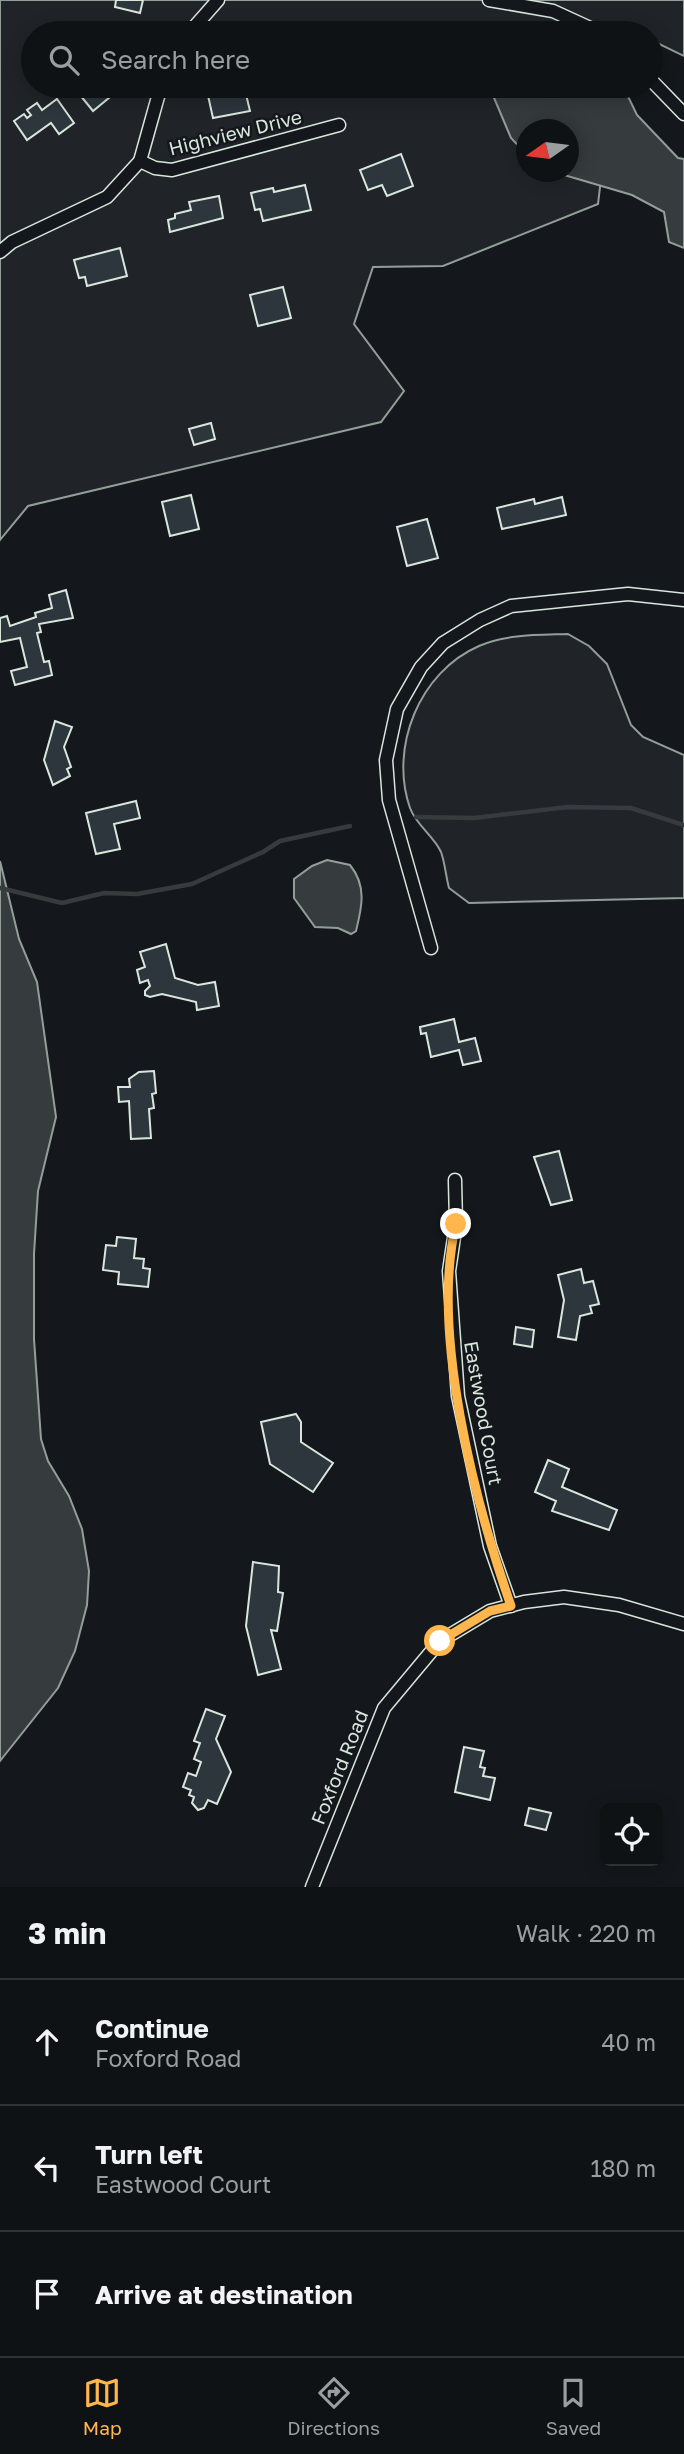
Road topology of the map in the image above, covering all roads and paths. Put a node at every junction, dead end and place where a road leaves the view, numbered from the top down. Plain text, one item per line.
1 (218, 0) edge
2 (489, 0) edge
3 (200, 21) edge
4 (575, 21) edge
5 (663, 92) edge
6 (158, 98) edge
7 (684, 114) edge
8 (339, 125) dead end
9 (140, 161) junction
10 (0, 252) edge
11 (684, 600) edge
12 (431, 948) dead end
13 (455, 1180) dead end
14 (511, 1606) junction
15 (684, 1624) edge
16 (312, 1887) edge

1 - 3 street
2 - 4 street
5 - 7 street
6 - 9 street, Highview Drive
8 - 9 street, Highview Drive
9 - 10 street, Highview Drive
11 - 12 street
13 - 14 street, Eastwood Court
14 - 15 street, Foxford Road
14 - 16 street, Foxford Road

